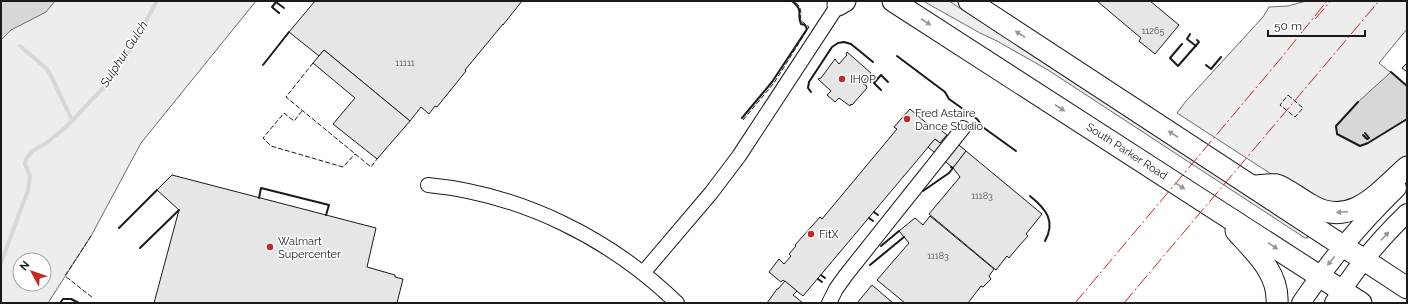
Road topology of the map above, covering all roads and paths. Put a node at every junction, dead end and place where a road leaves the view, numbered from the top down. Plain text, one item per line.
1 (893, 1) edge
2 (970, 1) edge
3 (996, 1) edge
4 (841, 2) edge
5 (1064, 63) junction
6 (963, 128) dead end
7 (1407, 167) edge
8 (1407, 180) edge
9 (428, 185) dead end
10 (1252, 186) junction
11 (1217, 210) junction
12 (1407, 213) edge
13 (1343, 246) junction
14 (1364, 260) junction
15 (643, 273) junction
16 (1320, 276) junction
17 (1407, 288) edge
18 (1338, 297) edge
19 (677, 303) edge
20 (829, 303) edge
21 (1277, 303) edge
22 (1302, 303) edge
23 (1361, 303) edge

1 -> 11 highway, South Parker Road
5 -> 2 highway
3 - 5 highway
4 - 15 street
10 -> 5 highway
6 - 20 street
7 -> 10 highway
8 - 13 main road
9 - 15 street
10 - 13 highway
11 -> 16 highway, South Parker Road
11 - 21 highway
14 -> 12 main road
13 - 14 highway
13 -> 16 main road
14 - 17 highway
14 - 18 main road
15 - 19 street
16 - 18 highway, South Parker Road
16 - 22 main road
18 - 23 highway, South Parker Road

